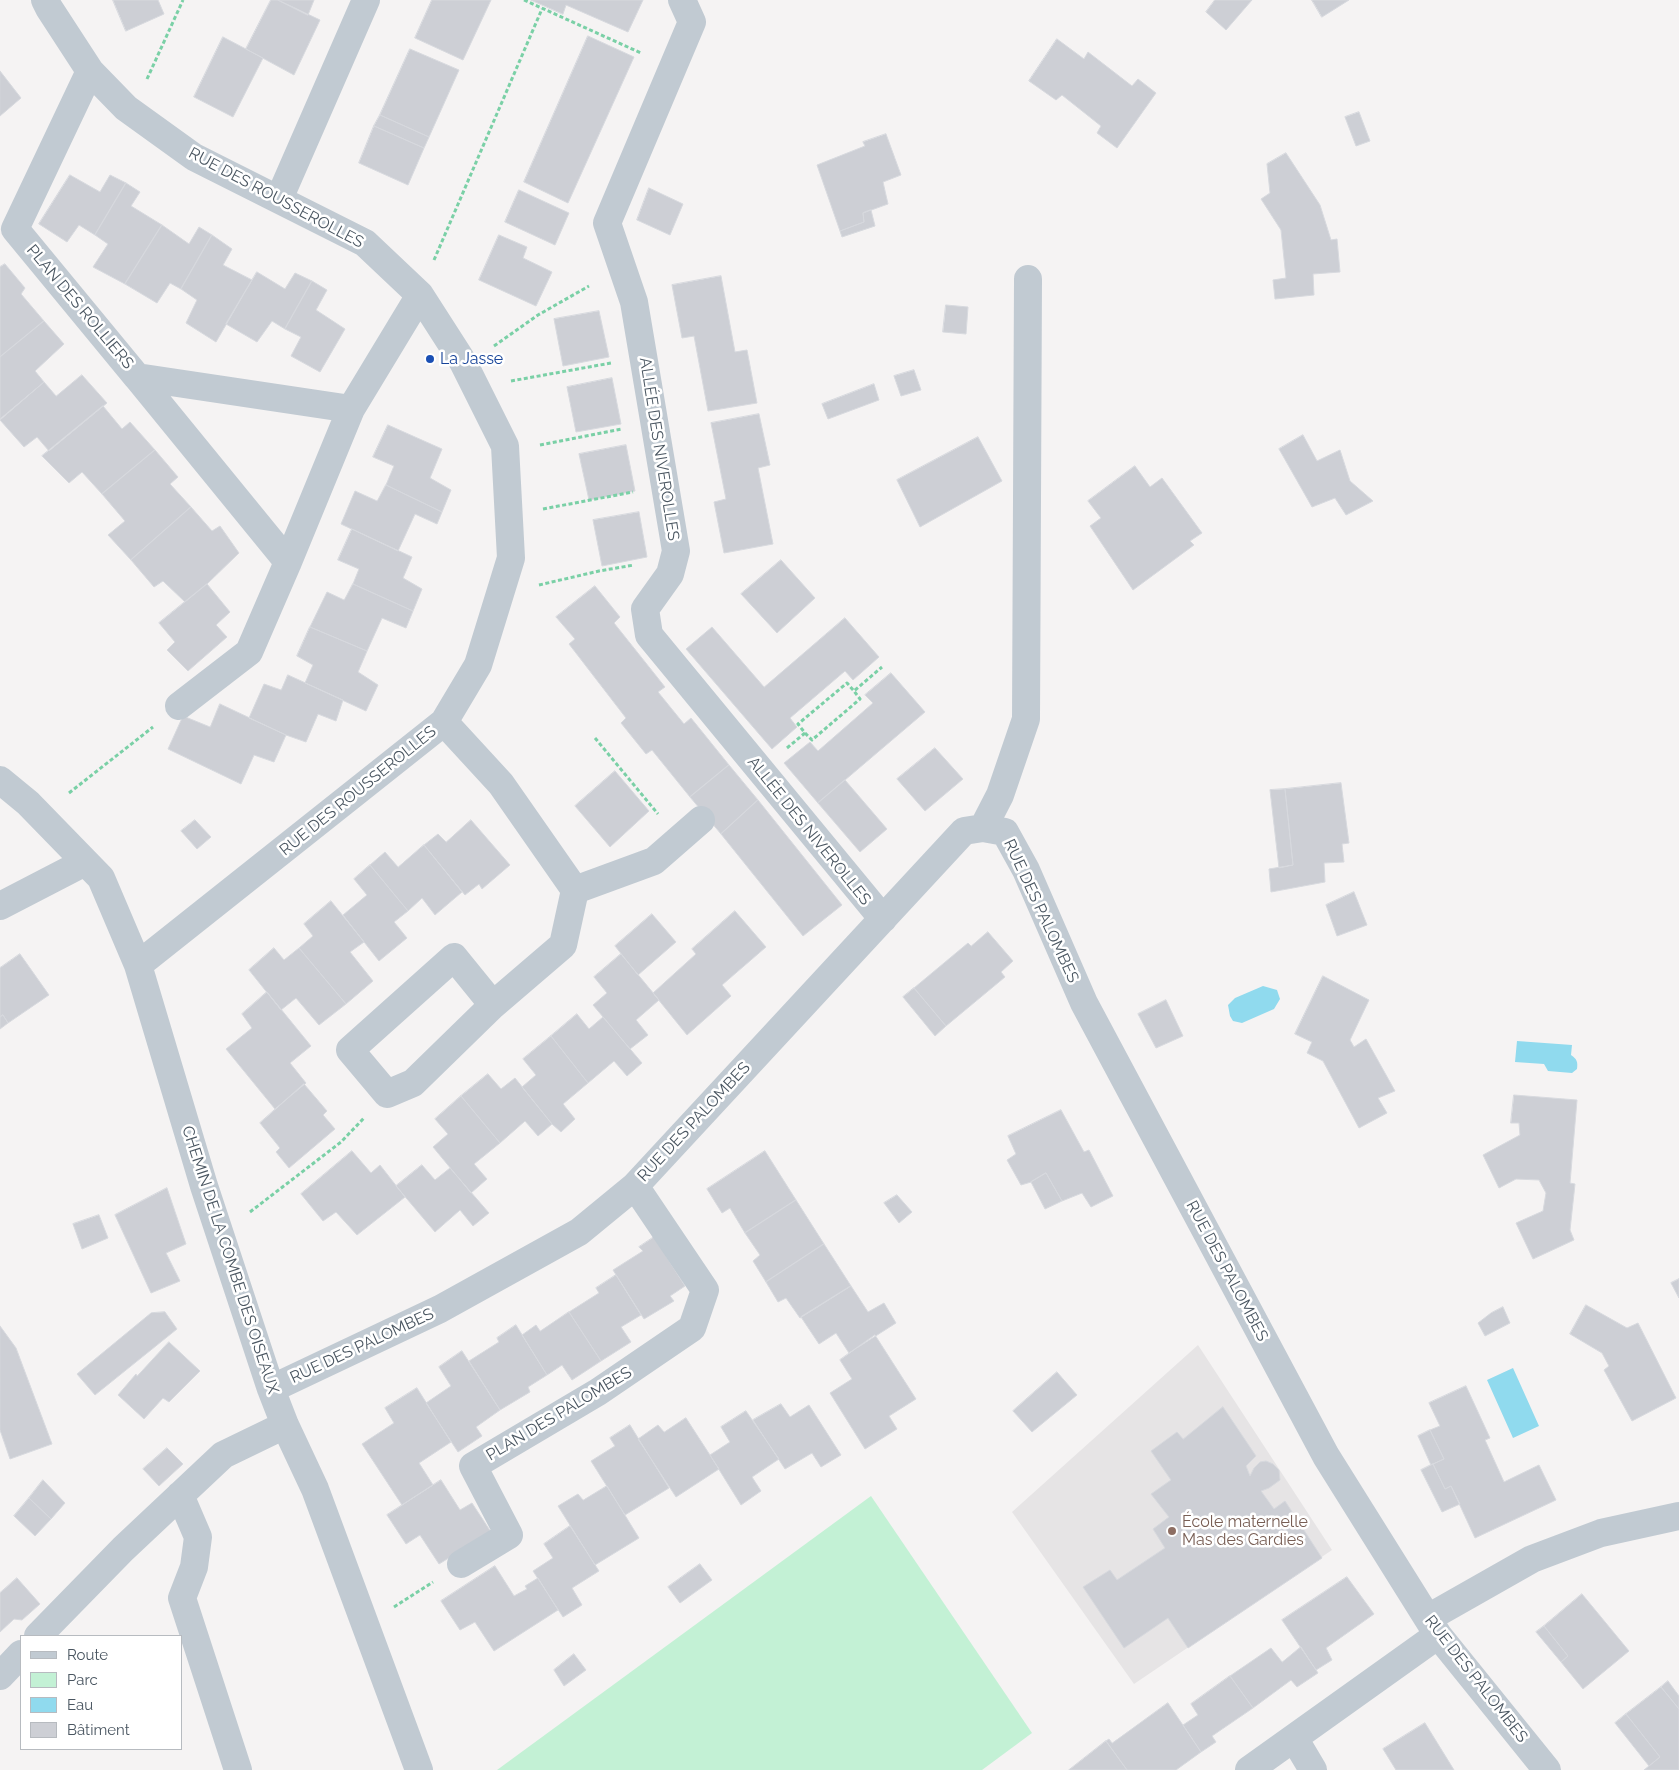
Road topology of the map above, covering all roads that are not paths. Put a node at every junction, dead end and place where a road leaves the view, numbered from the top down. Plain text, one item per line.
1 (45, 0) edge
2 (366, 0) edge
3 (682, 0) edge
4 (90, 70) junction
5 (278, 199) junction
6 (1028, 280) dead end
7 (420, 295) junction
8 (137, 377) junction
9 (351, 409) junction
10 (288, 562) junction
11 (179, 706) road end
12 (444, 722) junction
13 (0, 780) edge
14 (701, 820) dead end
15 (983, 828) junction
16 (85, 862) junction
17 (575, 890) junction
18 (0, 906) edge
19 (883, 919) junction
20 (138, 965) junction
21 (493, 1005) junction
22 (635, 1186) junction
23 (272, 1389) junction
24 (285, 1425) junction
25 (180, 1495) junction
26 (1679, 1516) edge
27 (461, 1564) road end
28 (1433, 1627) junction
29 (39, 1635) edge
30 (20, 1655) edge
31 (0, 1676) edge
32 (1294, 1738) junction
33 (238, 1770) edge
34 (418, 1770) edge
35 (1249, 1770) edge
36 (1313, 1770) edge
37 (1548, 1770) edge

1 - 4 street, RUE DES ROUSSEROLLES
2 - 5 street
3 - 19 street, ALLÉE DES NIVEROLLES
4 - 5 street, RUE DES ROUSSEROLLES
4 - 8 street, PLAN DES ROLLIERS
5 - 7 street, RUE DES ROUSSEROLLES
6 - 15 street
7 - 9 street
7 - 12 street, RUE DES ROUSSEROLLES
8 - 9 street, PLAN DES ROLLIERS
8 - 10 street
9 - 10 street
10 - 11 street
12 - 17 street
12 - 20 street, RUE DES ROUSSEROLLES
13 - 16 street, CHEMIN DE LA COMBE DES OISEAUX
14 - 17 street
15 - 19 street, RUE DES PALOMBES
15 - 28 street, RUE DES PALOMBES
16 - 18 street
16 - 20 street, CHEMIN DE LA COMBE DES OISEAUX
17 - 21 street
19 - 22 street, RUE DES PALOMBES
20 - 23 street, CHEMIN DE LA COMBE DES OISEAUX
21 - 21 street
22 - 23 street, RUE DES PALOMBES
22 - 27 street, PLAN DES PALOMBES
23 - 24 street, CHEMIN DE LA COMBE DES OISEAUX
24 - 25 street
24 - 34 street, CHEMIN DE LA COMBE DES OISEAUX
25 - 29 street
25 - 33 street
26 - 28 street
28 - 32 street
28 - 37 street, RUE DES PALOMBES
30 - 31 street
32 - 35 street
32 - 36 street

